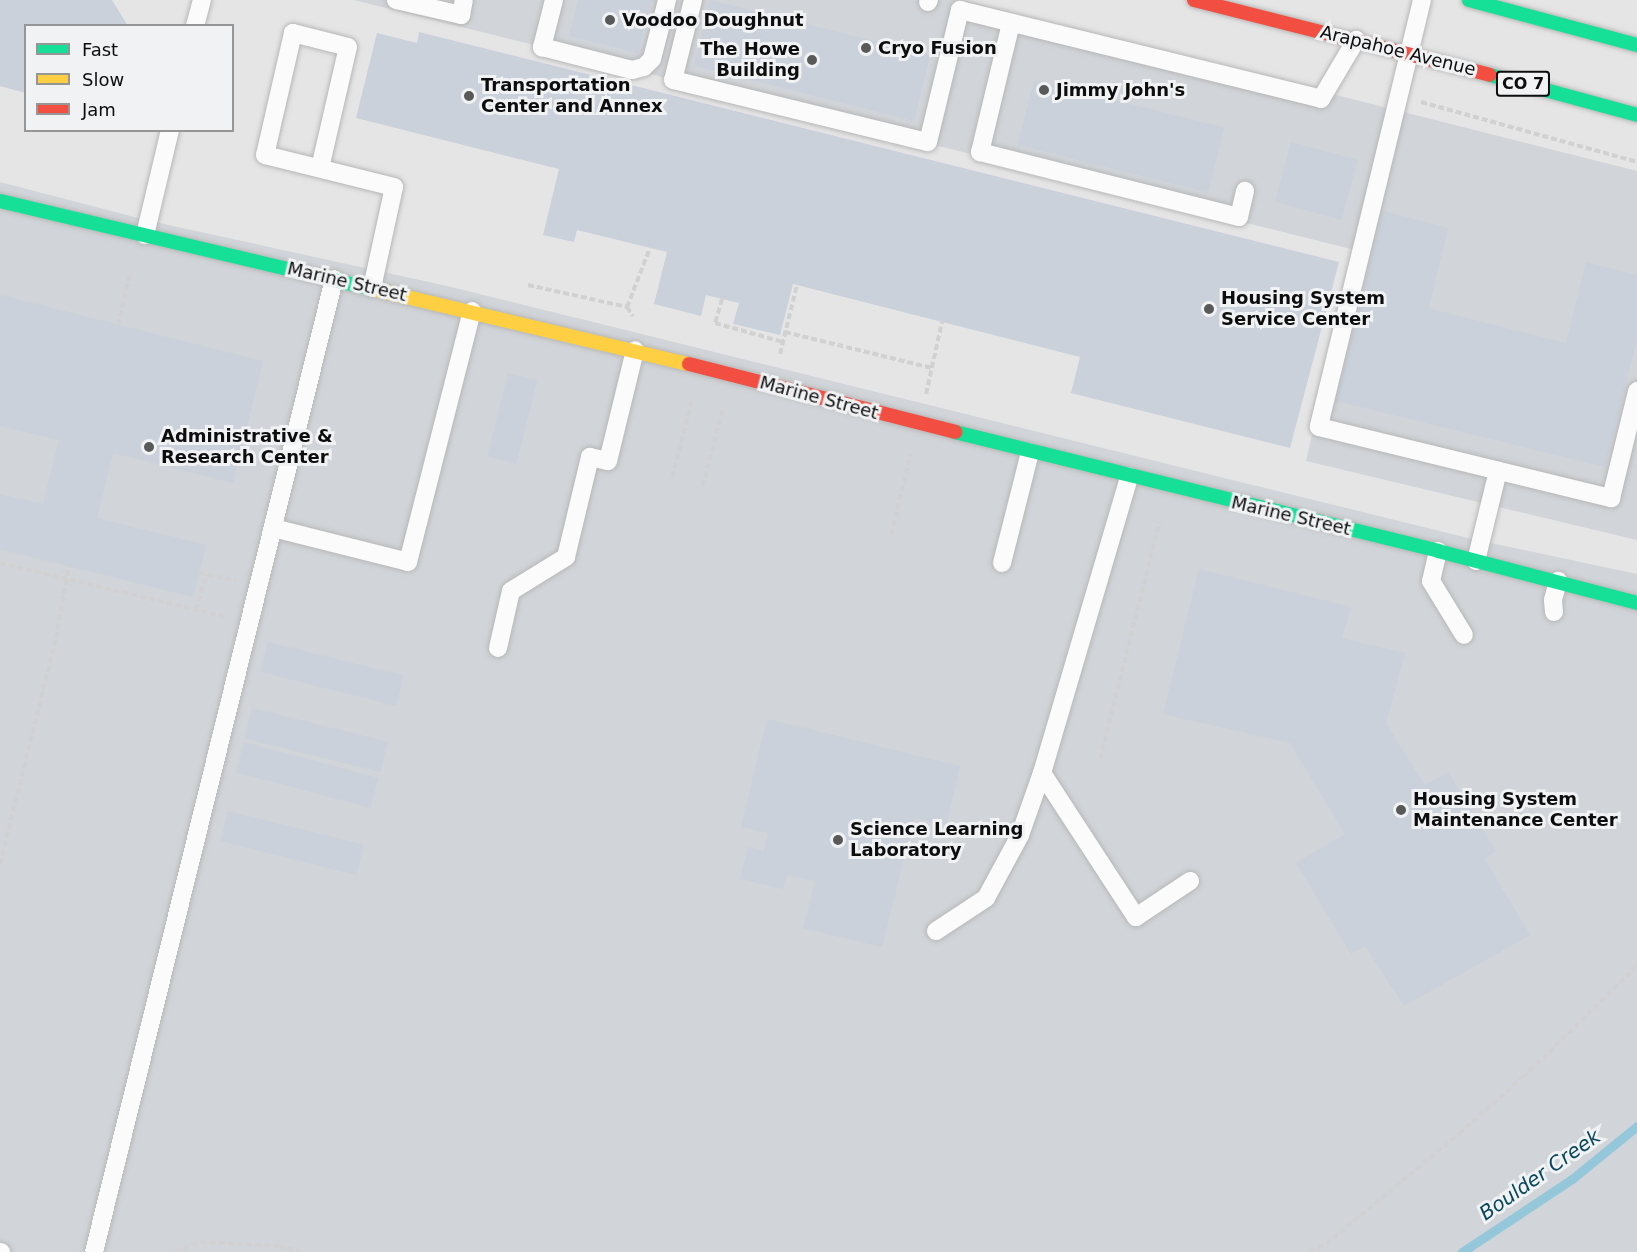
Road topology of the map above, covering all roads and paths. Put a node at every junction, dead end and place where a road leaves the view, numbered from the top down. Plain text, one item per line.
1 (201, 0) edge
2 (396, 0) edge
3 (464, 0) edge
4 (554, 0) edge
5 (667, 0) edge
6 (693, 0) edge
7 (1194, 0) edge
8 (1422, 0) edge
9 (1469, 0) edge
10 (1011, 23) junction
11 (195, 24) edge
12 (1356, 40) junction
13 (1637, 45) edge
14 (1408, 53) junction
15 (1400, 96) junction
16 (1637, 115) edge
17 (170, 132) edge
18 (1637, 162) edge
19 (320, 168) junction
20 (1245, 191) dead end
21 (0, 201) edge
22 (145, 235) junction
23 (650, 248) dead end
24 (130, 273) dead end
25 (334, 279) junction
26 (528, 285) dead end
27 (797, 285) dead end
28 (372, 288) junction
29 (722, 299) dead end
30 (627, 307) junction
31 (472, 311) junction
32 (636, 321) dead end
33 (118, 325) dead end
34 (785, 332) junction
35 (783, 342) junction
36 (634, 350) junction
37 (779, 357) dead end
38 (932, 368) dead end
39 (1637, 391) edge
40 (692, 401) dead end
41 (723, 408) dead end
42 (1030, 452) junction
43 (1498, 471) junction
44 (672, 477) dead end
45 (1129, 477) junction
46 (703, 486) dead end
47 (1160, 521) dead end
48 (273, 528) junction
49 (1438, 552) junction
50 (1476, 561) junction
51 (0, 563) edge
52 (1002, 563) dead end
53 (69, 566) dead end
54 (199, 573) dead end
55 (206, 574) junction
56 (65, 579) junction
57 (1558, 581) junction
58 (259, 587) junction
59 (1637, 603) edge
60 (196, 610) junction
61 (1554, 612) dead end
62 (250, 622) junction
63 (1464, 635) dead end
64 (498, 648) dead end
65 (1100, 759) dead end
66 (1042, 773) junction
67 (0, 864) edge
68 (1190, 881) dead end
69 (936, 931) dead end
70 (1637, 966) edge
71 (94, 1252) edge
72 (175, 1252) edge
73 (301, 1252) edge
74 (1310, 1252) edge

1 - 11 lane
2 - 3 lane
4 - 5 lane
6 - 10 lane
7 - 12 street, Arapahoe Avenue / CO 7
8 - 14 lane
9 - 13 street
10 - 12 lane
10 - 20 lane
12 - 14 street, Arapahoe Avenue / CO 7
14 - 15 lane
14 - 16 street, Arapahoe Avenue / CO 7
15 - 18 path
15 - 43 lane
17 - 22 lane
19 - 19 lane
19 - 28 lane
21 - 22 street, Marine Street
22 - 25 street, Marine Street
23 - 30 path
24 - 33 path
25 - 28 street, Marine Street
25 - 48 lane
26 - 30 path
27 - 34 path
28 - 31 street, Marine Street
29 - 35 path
30 - 32 path
31 - 36 street, Marine Street
31 - 48 lane
34 - 35 path
34 - 38 path
35 - 37 path
36 - 42 street, Marine Street
36 - 64 lane
39 - 43 lane
40 - 44 path
41 - 46 path
42 - 45 street, Marine Street
42 - 52 lane
43 - 50 lane
45 - 49 street, Marine Street
45 - 66 lane
47 - 65 path
48 - 58 lane
49 - 50 street, Marine Street
49 - 63 lane
50 - 57 street, Marine Street
51 - 56 path
53 - 56 path
54 - 55 path
55 - 58 path
55 - 60 path
56 - 60 path
56 - 67 path
57 - 59 street, Marine Street
57 - 61 lane
58 - 62 lane
60 - 62 path
62 - 71 lane
66 - 68 lane
66 - 69 lane
70 - 74 path
72 - 73 path

